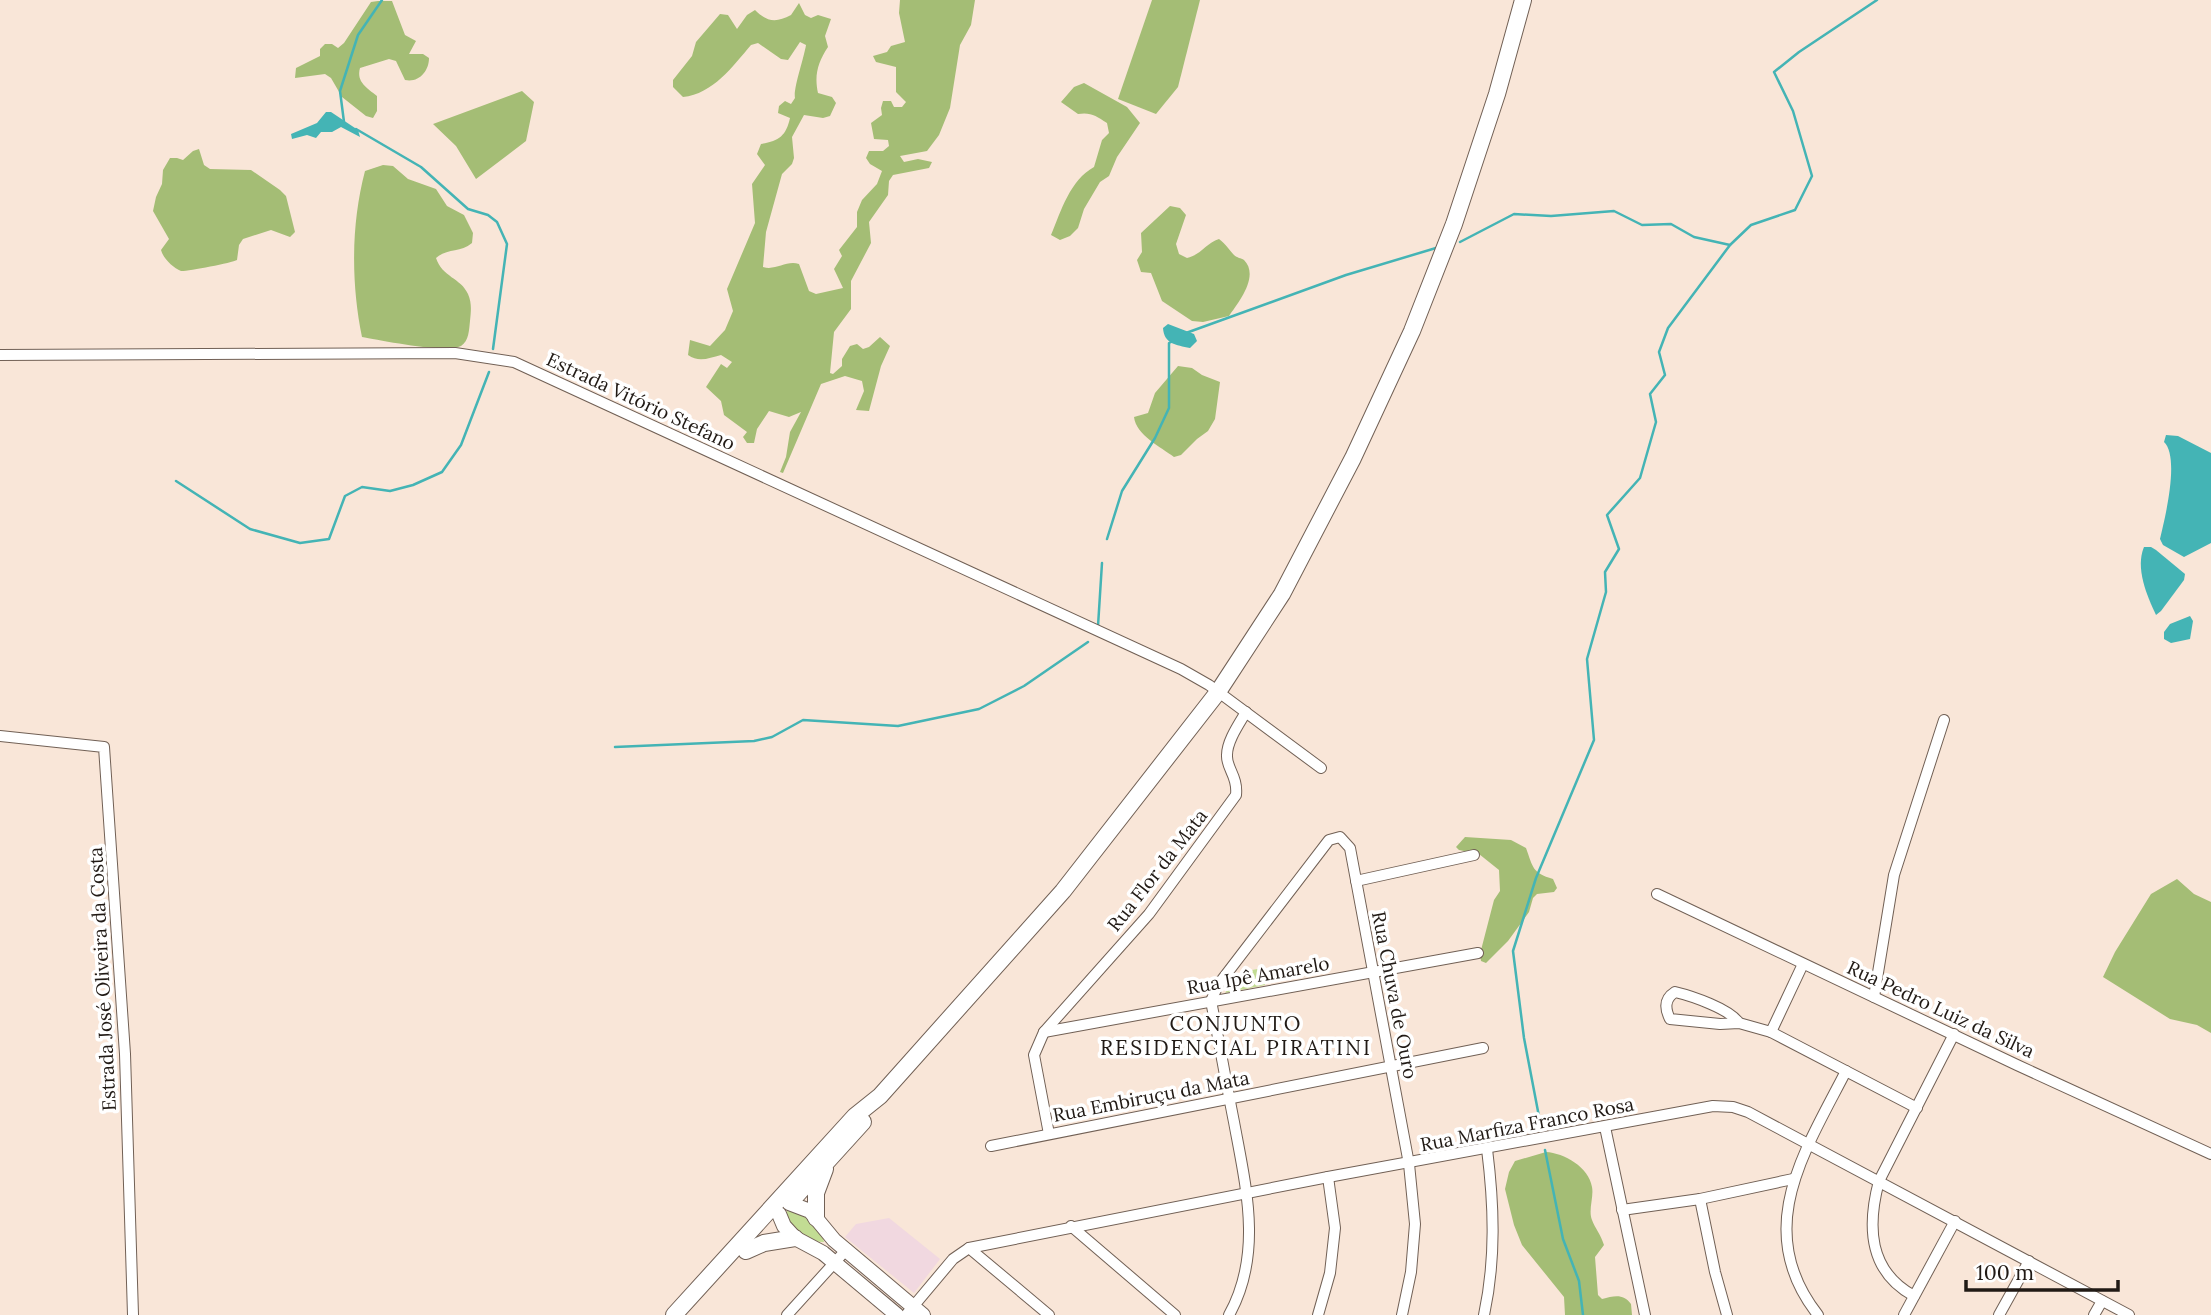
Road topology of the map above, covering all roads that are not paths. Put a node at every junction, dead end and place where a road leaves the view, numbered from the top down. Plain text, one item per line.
1 (1523, 0) edge
2 (0, 355) edge
3 (1218, 691) junction
4 (1245, 712) junction
5 (1944, 720) dead end
6 (0, 736) edge
7 (1321, 768) dead end
8 (1474, 855) dead end
9 (1356, 880) junction
10 (1657, 894) dead end
11 (1478, 953) dead end
12 (1803, 964) junction
13 (1373, 972) junction
14 (1874, 997) junction
15 (1211, 1001) junction
16 (1740, 1023) junction
17 (1044, 1032) junction
18 (1771, 1032) junction
19 (1954, 1034) junction
20 (1483, 1048) dead end
21 (1391, 1066) junction
22 (1846, 1071) junction
23 (880, 1096) junction
24 (1229, 1098) junction
25 (1917, 1108) junction
26 (1605, 1127) junction
27 (1049, 1134) junction
28 (1808, 1144) junction
29 (990, 1146) dead end
30 (1487, 1149) junction
31 (2211, 1154) edge
32 (830, 1161) junction
33 (1409, 1164) junction
34 (1328, 1177) junction
35 (1793, 1179) junction
36 (1879, 1181) junction
37 (1247, 1192) junction
38 (1700, 1199) junction
39 (782, 1207) junction
40 (1622, 1210) junction
41 (816, 1217) junction
42 (1955, 1221) junction
43 (1071, 1226) junction
44 (794, 1238) junction
45 (970, 1248) junction
46 (846, 1250) junction
47 (746, 1251) junction
48 (2029, 1261) junction
49 (834, 1262) junction
50 (1914, 1296) junction
51 (2102, 1301) junction
52 (914, 1312) edge
53 (133, 1315) edge
54 (674, 1315) edge
55 (688, 1315) edge
56 (787, 1315) edge
57 (897, 1315) edge
58 (1049, 1315) edge
59 (1175, 1315) edge
60 (1229, 1315) edge
61 (1318, 1315) edge
62 (1402, 1315) edge
63 (1484, 1315) edge
64 (1645, 1315) edge
65 (1727, 1315) edge
66 (1818, 1315) edge
67 (1904, 1315) edge
68 (1999, 1315) edge
69 (2094, 1315) edge
70 (2129, 1315) edge

1 - 3 highway
2 - 3 street, Estrada Vitório Stefano
3 - 4 street
3 - 23 highway
4 - 7 street
4 - 17 street, Rua Flor da Mata
5 - 14 street
6 - 53 street, Estrada José Oliveira da Costa
8 - 9 street
9 - 13 street, Rua Chuva de Ouro
9 - 15 street, Rua Chuva de Ouro
10 - 12 street, Rua Pedro Luiz da Silva
11 - 13 street, Rua Ipê Amarelo
12 - 14 street, Rua Pedro Luiz da Silva
12 - 18 street
13 - 15 street, Rua Ipê Amarelo
13 - 21 street, Rua Chuva de Ouro
14 - 19 street, Rua Pedro Luiz da Silva
15 - 17 street, Rua Ipê Amarelo
15 - 24 street
16 - 16 street
16 - 18 street
17 - 27 street
18 - 22 street
19 - 25 street
19 - 31 street, Rua Pedro Luiz da Silva
20 - 21 street, Rua Embiruçu da Mata
21 - 24 street, Rua Embiruçu da Mata
21 - 33 street, Rua Chuva de Ouro
22 - 25 street
22 - 28 street
23 - 32 highway
23 - 39 highway
24 - 27 street, Rua Embiruçu da Mata
24 - 37 street
25 - 36 street
26 - 28 street, Rua Marfiza Franco Rosa
26 - 30 street, Rua Marfiza Franco Rosa
26 - 40 street
27 - 29 street, Rua Embiruçu da Mata
28 - 35 street
28 - 36 street, Rua Marfiza Franco Rosa
30 - 33 street, Rua Marfiza Franco Rosa
30 - 63 street
32 - 39 highway
32 - 41 highway
33 - 34 street, Rua Marfiza Franco Rosa
33 - 62 street, Rua Chuva de Ouro
34 - 37 street, Rua Marfiza Franco Rosa
34 - 61 street
35 - 38 street
35 - 66 street
36 - 42 street, Rua Marfiza Franco Rosa
36 - 50 street
37 - 43 street, Rua Marfiza Franco Rosa
37 - 60 street
38 - 40 street
38 - 65 street
39 - 41 main road
39 - 44 main road
39 - 47 highway
39 - 54 highway
40 - 64 street
41 - 46 main road
42 - 48 street, Rua Marfiza Franco Rosa
42 - 50 street
43 - 45 street, Rua Marfiza Franco Rosa
43 - 59 street
44 - 47 highway
44 - 49 main road
45 - 52 street, Rua Marfiza Franco Rosa
45 - 58 street
46 - 49 street
46 - 52 main road
47 - 55 highway
48 - 51 street, Rua Marfiza Franco Rosa
48 - 68 street
49 - 56 street
49 - 57 main road
50 - 67 street
51 - 69 street
51 - 70 street, Rua Marfiza Franco Rosa

